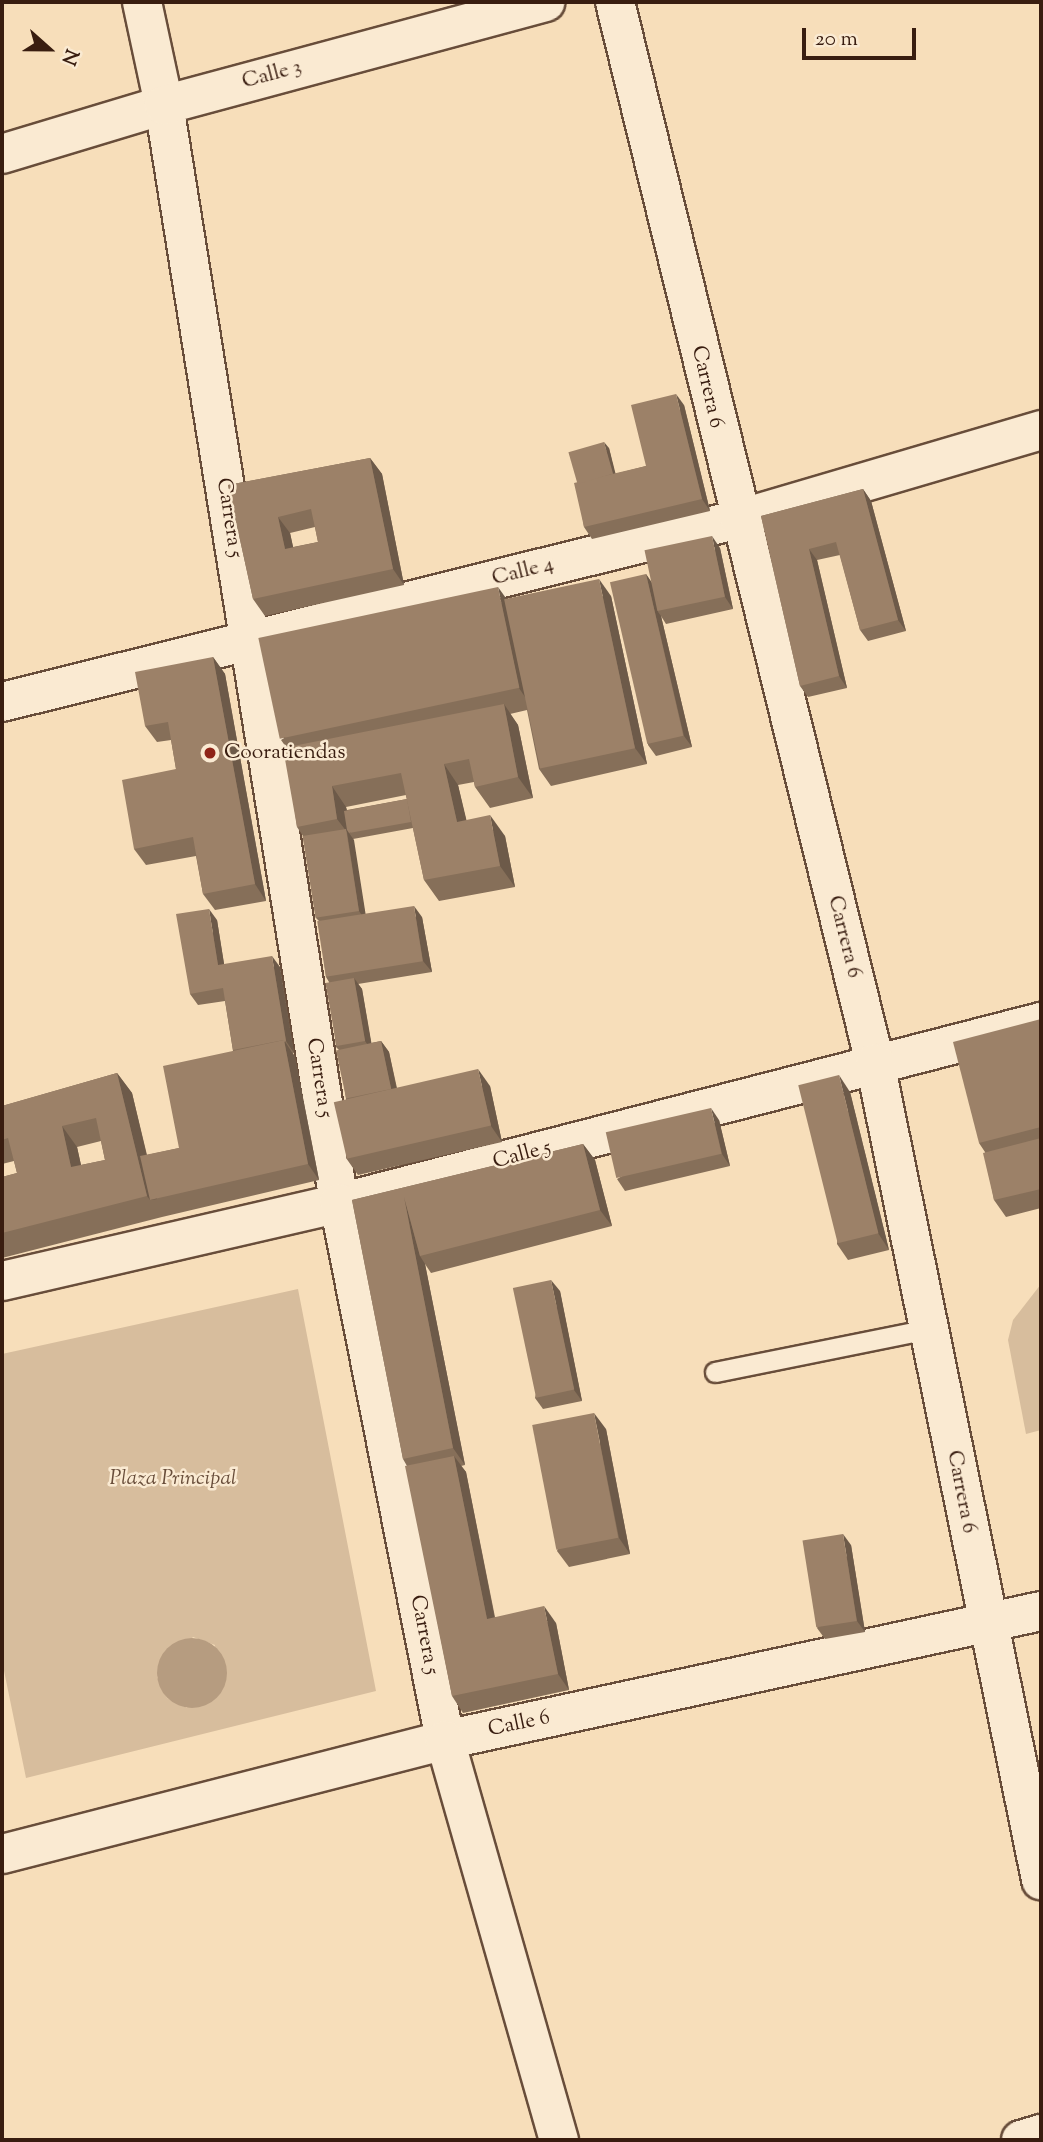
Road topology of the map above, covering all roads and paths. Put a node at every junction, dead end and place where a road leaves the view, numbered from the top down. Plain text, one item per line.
1 (142, 2) edge
2 (545, 2) edge
3 (615, 2) edge
4 (164, 105) junction
5 (2, 154) edge
6 (1041, 430) edge
7 (739, 519) junction
8 (249, 640) junction
9 (2, 702) edge
10 (1041, 1022) edge
11 (875, 1063) junction
12 (339, 1203) junction
13 (2, 1281) edge
14 (928, 1329) junction
15 (715, 1372) dead end
16 (1041, 1611) edge
17 (987, 1623) junction
18 (444, 1740) junction
19 (2, 1854) edge
20 (1041, 1880) edge
21 (1041, 2134) edge
22 (559, 2140) edge
23 (1021, 2140) edge

1 - 4 street, Carrera 5
2 - 4 street, Calle 3
3 - 7 street, Carrera 6
4 - 5 street, Calle 3
4 - 8 street, Carrera 5
6 - 7 street, Calle 4
7 - 8 street, Calle 4
7 - 11 street, Carrera 6
8 - 9 street, Calle 4
8 - 12 street, Carrera 5
10 - 11 street, Calle 5
11 - 12 street, Calle 5
11 - 14 street, Carrera 6
12 - 13 street, Calle 5
12 - 18 street, Carrera 5
14 - 15 lane
14 - 17 street, Carrera 6
16 - 17 street, Calle 6
17 - 18 street, Calle 6
17 - 20 street, Carrera 6
18 - 19 street, Calle 6
18 - 22 street, Carrera 5
21 - 23 street

